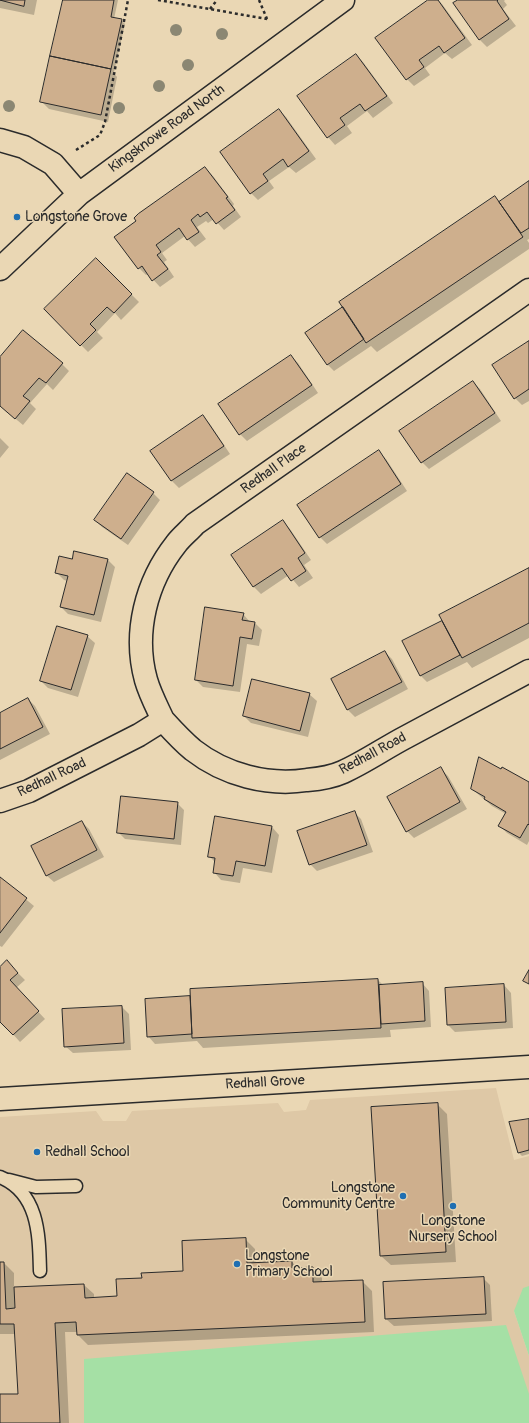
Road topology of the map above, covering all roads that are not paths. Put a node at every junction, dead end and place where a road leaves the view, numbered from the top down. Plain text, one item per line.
1 (343, 0) edge
2 (0, 140) edge
3 (79, 194) junction
4 (0, 269) edge
5 (529, 290) edge
6 (529, 671) edge
7 (163, 720) junction
8 (0, 801) edge
9 (529, 1067) edge
10 (0, 1099) edge
11 (4, 1178) edge
12 (76, 1186) dead end
13 (40, 1271) dead end

1 - 3 street, Kingsknowe Road North
2 - 3 street
3 - 4 street, Kingsknowe Road North
5 - 7 street, Redhall Place
6 - 7 street, Redhall Road
7 - 8 street, Redhall Road
9 - 10 street, Redhall Grove
11 - 12 lane
11 - 13 lane

